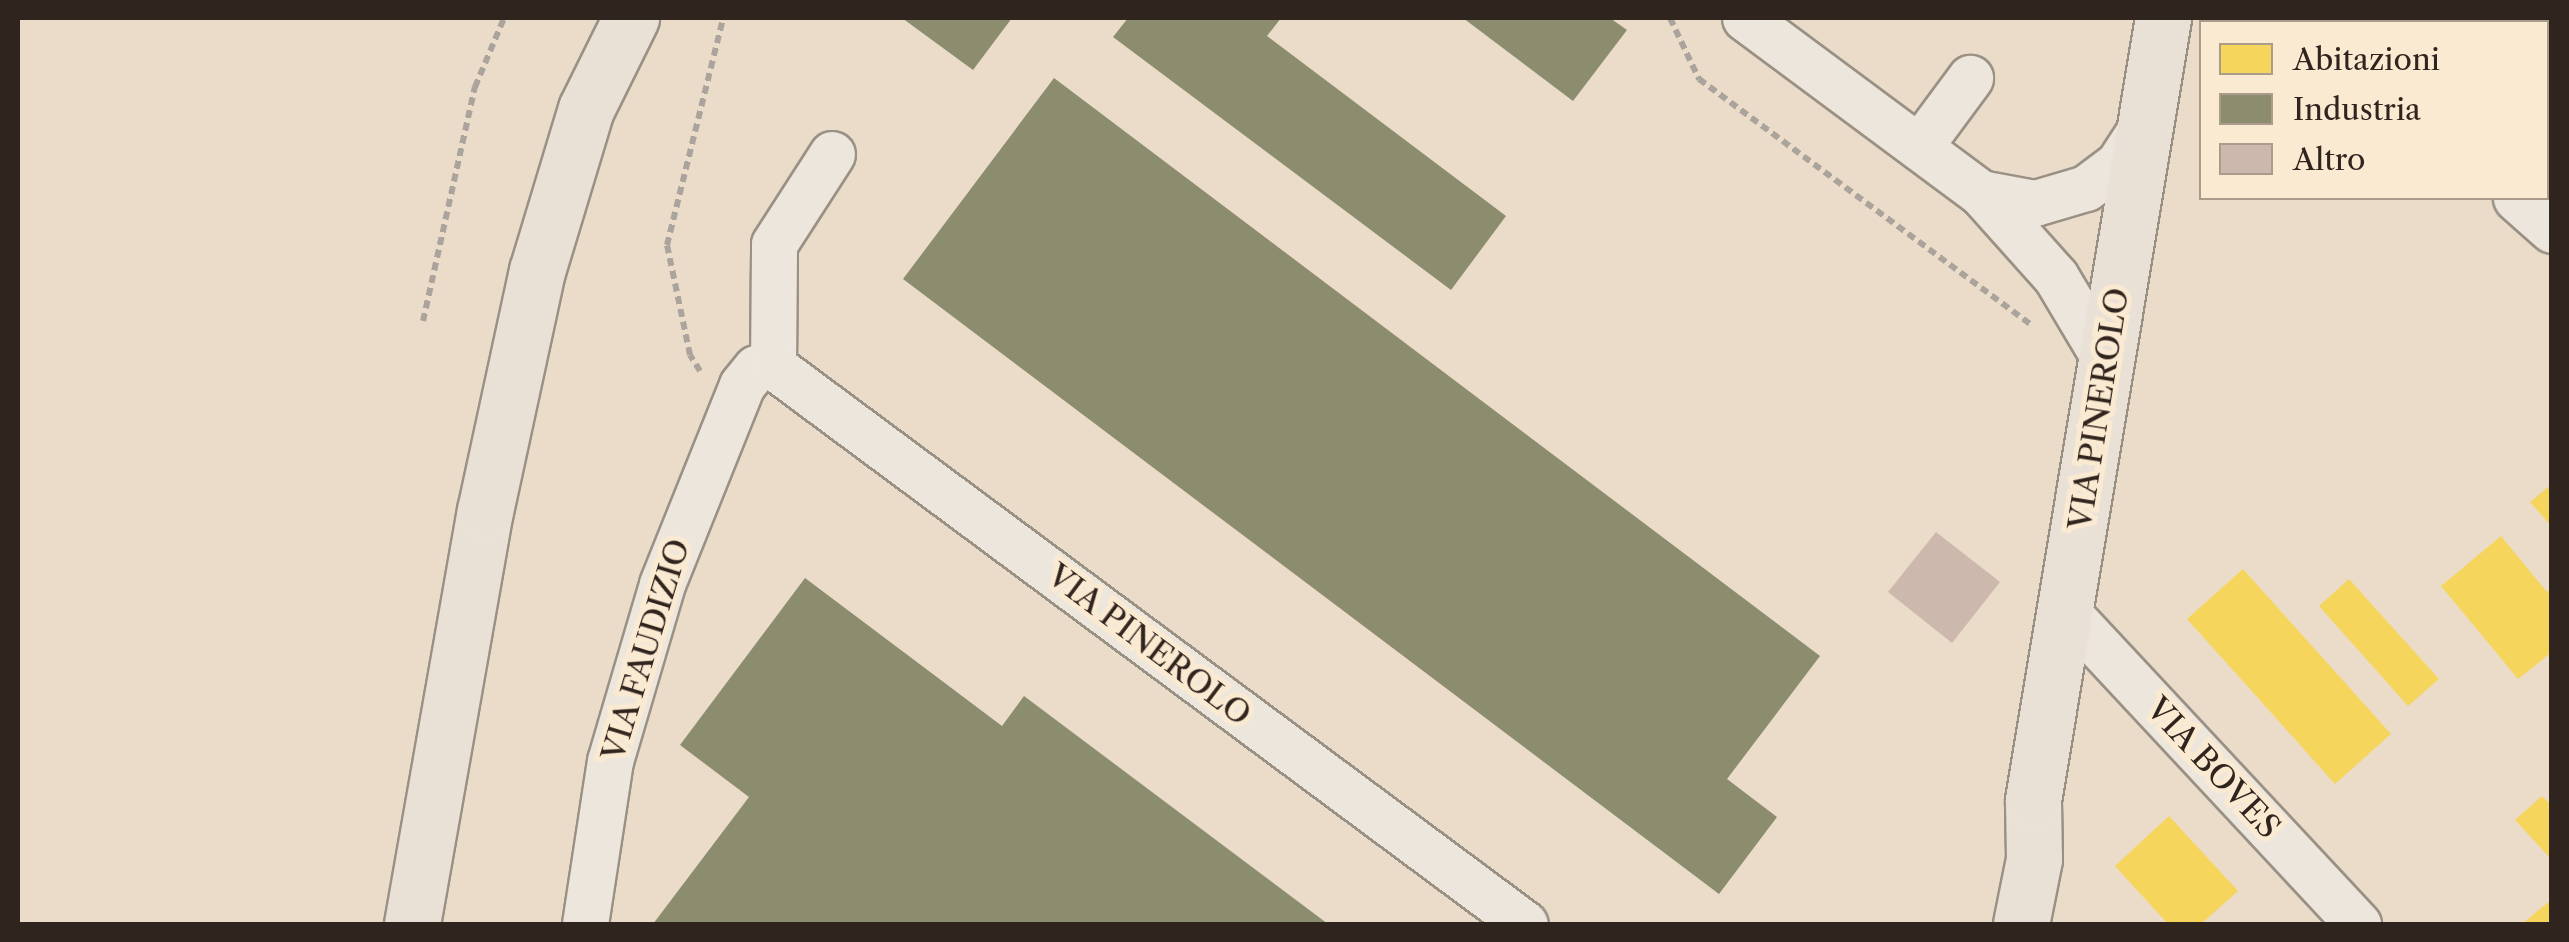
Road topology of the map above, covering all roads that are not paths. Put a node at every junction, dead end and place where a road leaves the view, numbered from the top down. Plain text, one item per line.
1 (630, 18) edge
2 (1746, 18) edge
3 (2164, 18) edge
4 (1970, 78) dead end
5 (2148, 119) junction
6 (1919, 147) junction
7 (832, 154) dead end
8 (1981, 193) junction
9 (2518, 200) edge
10 (2552, 230) edge
11 (2106, 361) junction
12 (748, 388) junction
13 (2067, 612) junction
14 (2032, 800) junction
15 (412, 924) edge
16 (585, 924) edge
17 (1526, 924) edge
18 (1989, 924) edge
19 (2021, 924) edge
20 (2358, 924) edge

1 - 15 main road
2 - 6 street
3 - 5 main road, VIA PINEROLO
4 - 6 street
5 - 8 street
5 - 11 main road, VIA PINEROLO
6 - 8 street
7 - 12 street
8 - 11 street
9 - 10 street
11 - 13 main road, VIA PINEROLO
12 - 16 street, VIA FAUDIZIO
12 - 17 street, VIA PINEROLO
13 - 14 main road, VIA PINEROLO
13 - 20 street, VIA BOVES
14 - 18 main road, VIA PINEROLO
14 - 19 main road, VIA PINEROLO

